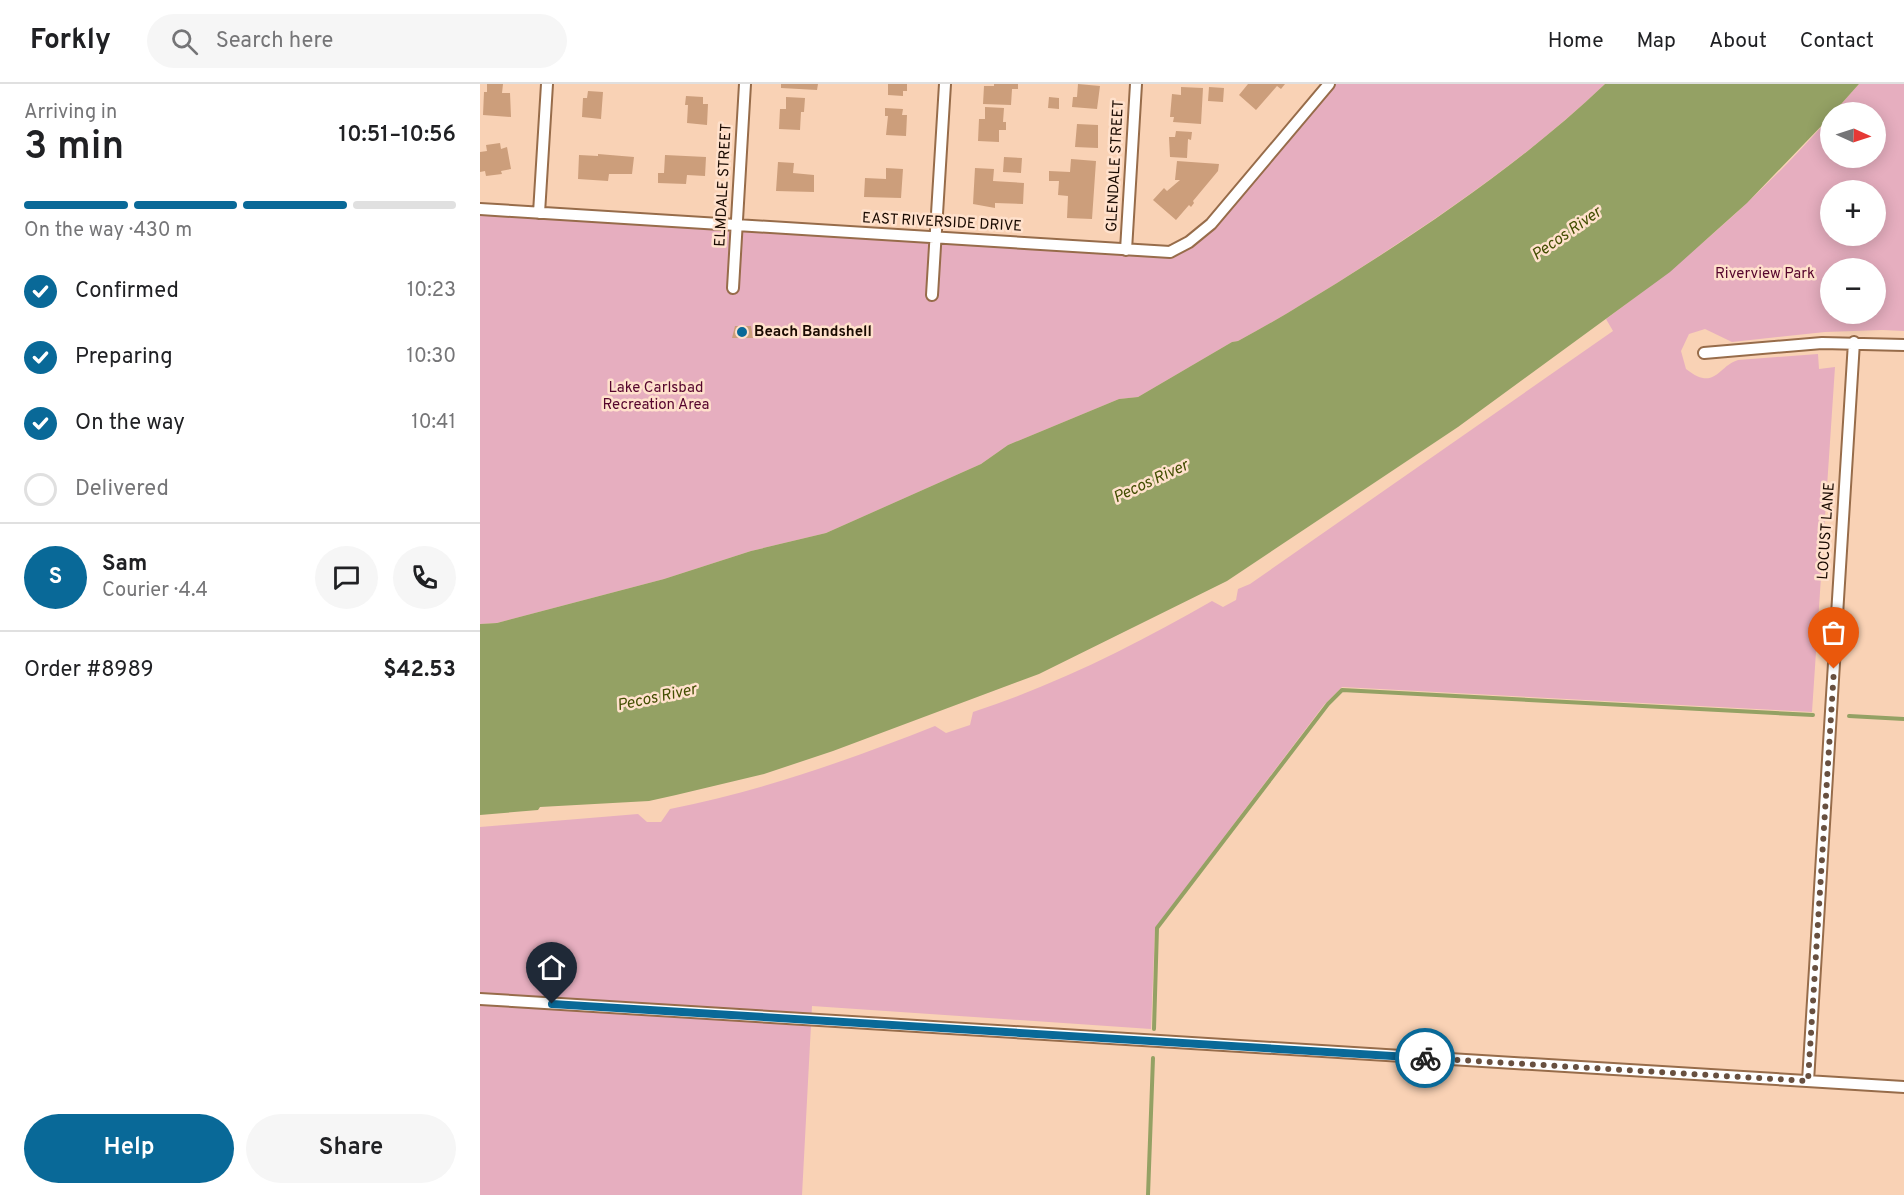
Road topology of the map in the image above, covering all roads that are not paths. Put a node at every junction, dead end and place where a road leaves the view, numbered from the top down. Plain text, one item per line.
1 (547, 84) edge
2 (745, 84) edge
3 (945, 84) edge
4 (1136, 84) edge
5 (1326, 85) edge
6 (480, 209) edge
7 (539, 213) junction
8 (736, 226) junction
9 (935, 238) junction
10 (1126, 250) junction
11 (733, 288) dead end
12 (932, 295) dead end
13 (1854, 342) junction
14 (1904, 345) edge
15 (1704, 353) dead end
16 (480, 999) edge
17 (1808, 1081) junction
18 (1904, 1087) edge

1 - 7 street
2 - 8 street, ELMDALE STREET
3 - 9 street
4 - 10 street, GLENDALE STREET
5 - 10 street, EAST RIVERSIDE DRIVE
6 - 7 street, EAST RIVERSIDE DRIVE
7 - 8 street, EAST RIVERSIDE DRIVE
8 - 9 street, EAST RIVERSIDE DRIVE
8 - 11 street, ELMDALE STREET
9 - 10 street, EAST RIVERSIDE DRIVE
9 - 12 street
13 - 14 street
13 - 15 street
13 - 17 street, LOCUST LANE
16 - 17 street
17 - 18 street

